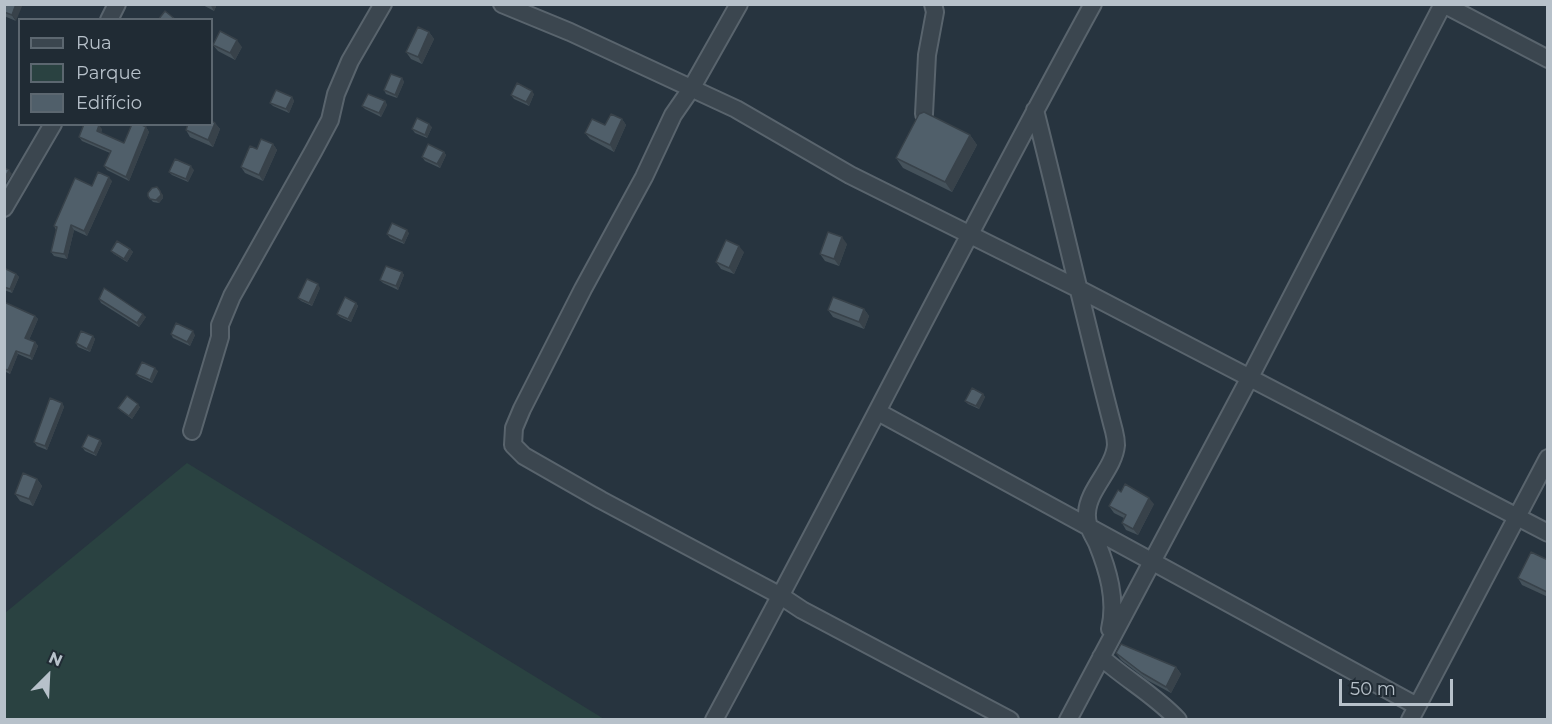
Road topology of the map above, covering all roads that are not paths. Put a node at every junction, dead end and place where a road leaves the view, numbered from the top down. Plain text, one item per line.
1 (117, 4) edge
2 (383, 4) edge
3 (502, 4) edge
4 (739, 4) edge
5 (933, 4) edge
6 (1093, 4) edge
7 (1443, 4) edge
8 (110, 18) edge
9 (1548, 59) edge
10 (691, 89) junction
11 (1035, 110) junction
12 (924, 114) edge
13 (52, 126) edge
14 (4, 208) edge
15 (969, 234) junction
16 (1077, 288) junction
17 (1249, 379) junction
18 (878, 412) junction
19 (192, 431) dead end
20 (1548, 458) edge
21 (1516, 517) junction
22 (1088, 527) junction
23 (1548, 533) edge
24 (1152, 560) junction
25 (781, 596) junction
26 (1104, 651) junction
27 (1413, 713) edge
28 (714, 720) edge
29 (1010, 720) edge
30 (1068, 720) edge
31 (1178, 720) edge

1 - 8 street
2 - 19 street
3 - 10 street
4 - 10 street
5 - 12 street
6 - 11 street
7 - 9 street
7 - 17 street
10 - 15 street
10 - 25 street
11 - 15 street
11 - 16 street
13 - 14 street
15 - 16 street
15 - 18 street
16 - 17 street
16 - 22 street
17 - 21 street
17 - 24 street
18 - 22 street
18 - 25 street
20 - 21 street
21 - 23 street
21 - 27 street
22 - 24 street
22 - 26 street
24 - 26 street
24 - 27 street
25 - 28 street
25 - 29 street
26 - 30 street
26 - 31 street

